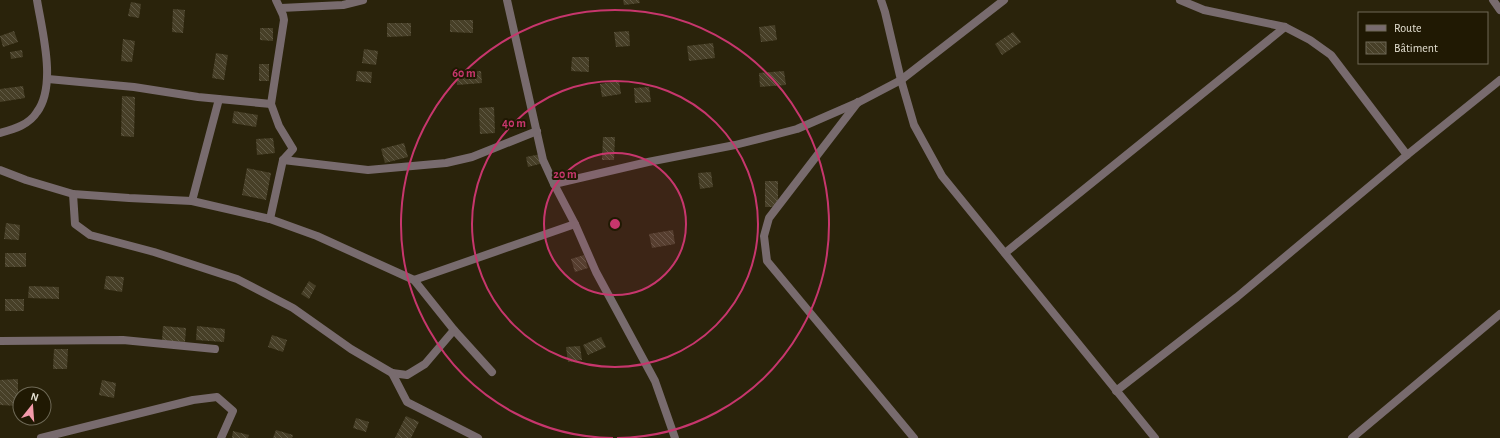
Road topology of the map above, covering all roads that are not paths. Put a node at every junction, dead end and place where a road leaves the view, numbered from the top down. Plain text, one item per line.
1 (37, 0) edge
2 (276, 0) edge
3 (507, 0) edge
4 (881, 0) edge
5 (1004, 0) edge
6 (1180, 0) edge
7 (1493, 0) edge
8 (361, 1) edge
9 (281, 8) junction
10 (1500, 10) edge
11 (1285, 27) junction
12 (48, 79) junction
13 (901, 80) junction
14 (1500, 80) edge
15 (219, 99) junction
16 (859, 102) junction
17 (271, 104) junction
18 (537, 131) junction
19 (0, 133) edge
20 (1407, 155) junction
21 (284, 160) junction
22 (0, 170) edge
23 (554, 184) junction
24 (73, 194) junction
25 (192, 201) junction
26 (270, 219) junction
27 (575, 224) junction
28 (1005, 254) junction
29 (414, 280) junction
30 (1500, 314) edge
31 (454, 330) junction
32 (0, 341) edge
33 (215, 349) dead end
34 (492, 372) dead end
35 (392, 373) junction
36 (1116, 391) junction
37 (41, 438) edge
38 (221, 438) edge
39 (478, 438) edge
40 (675, 438) edge
41 (914, 438) edge
42 (1155, 438) edge
43 (1352, 438) edge

1 - 12 street
2 - 9 street
3 - 18 street
4 - 13 street
5 - 13 street
6 - 11 street
7 - 10 street
8 - 9 street
9 - 17 street
11 - 20 street
11 - 28 street
12 - 15 street
12 - 19 street
13 - 16 street
13 - 28 street
14 - 20 street
15 - 17 street
15 - 25 street
16 - 23 street
16 - 41 street
17 - 21 street
18 - 21 street
18 - 23 street
20 - 36 street
21 - 26 street
22 - 24 street
23 - 27 street
24 - 25 street
24 - 35 street
25 - 26 street
26 - 29 street
27 - 29 street
27 - 40 street
28 - 36 street
29 - 31 street
30 - 43 street
31 - 34 street
31 - 35 street
32 - 33 street
35 - 39 street
36 - 42 street
37 - 38 street

